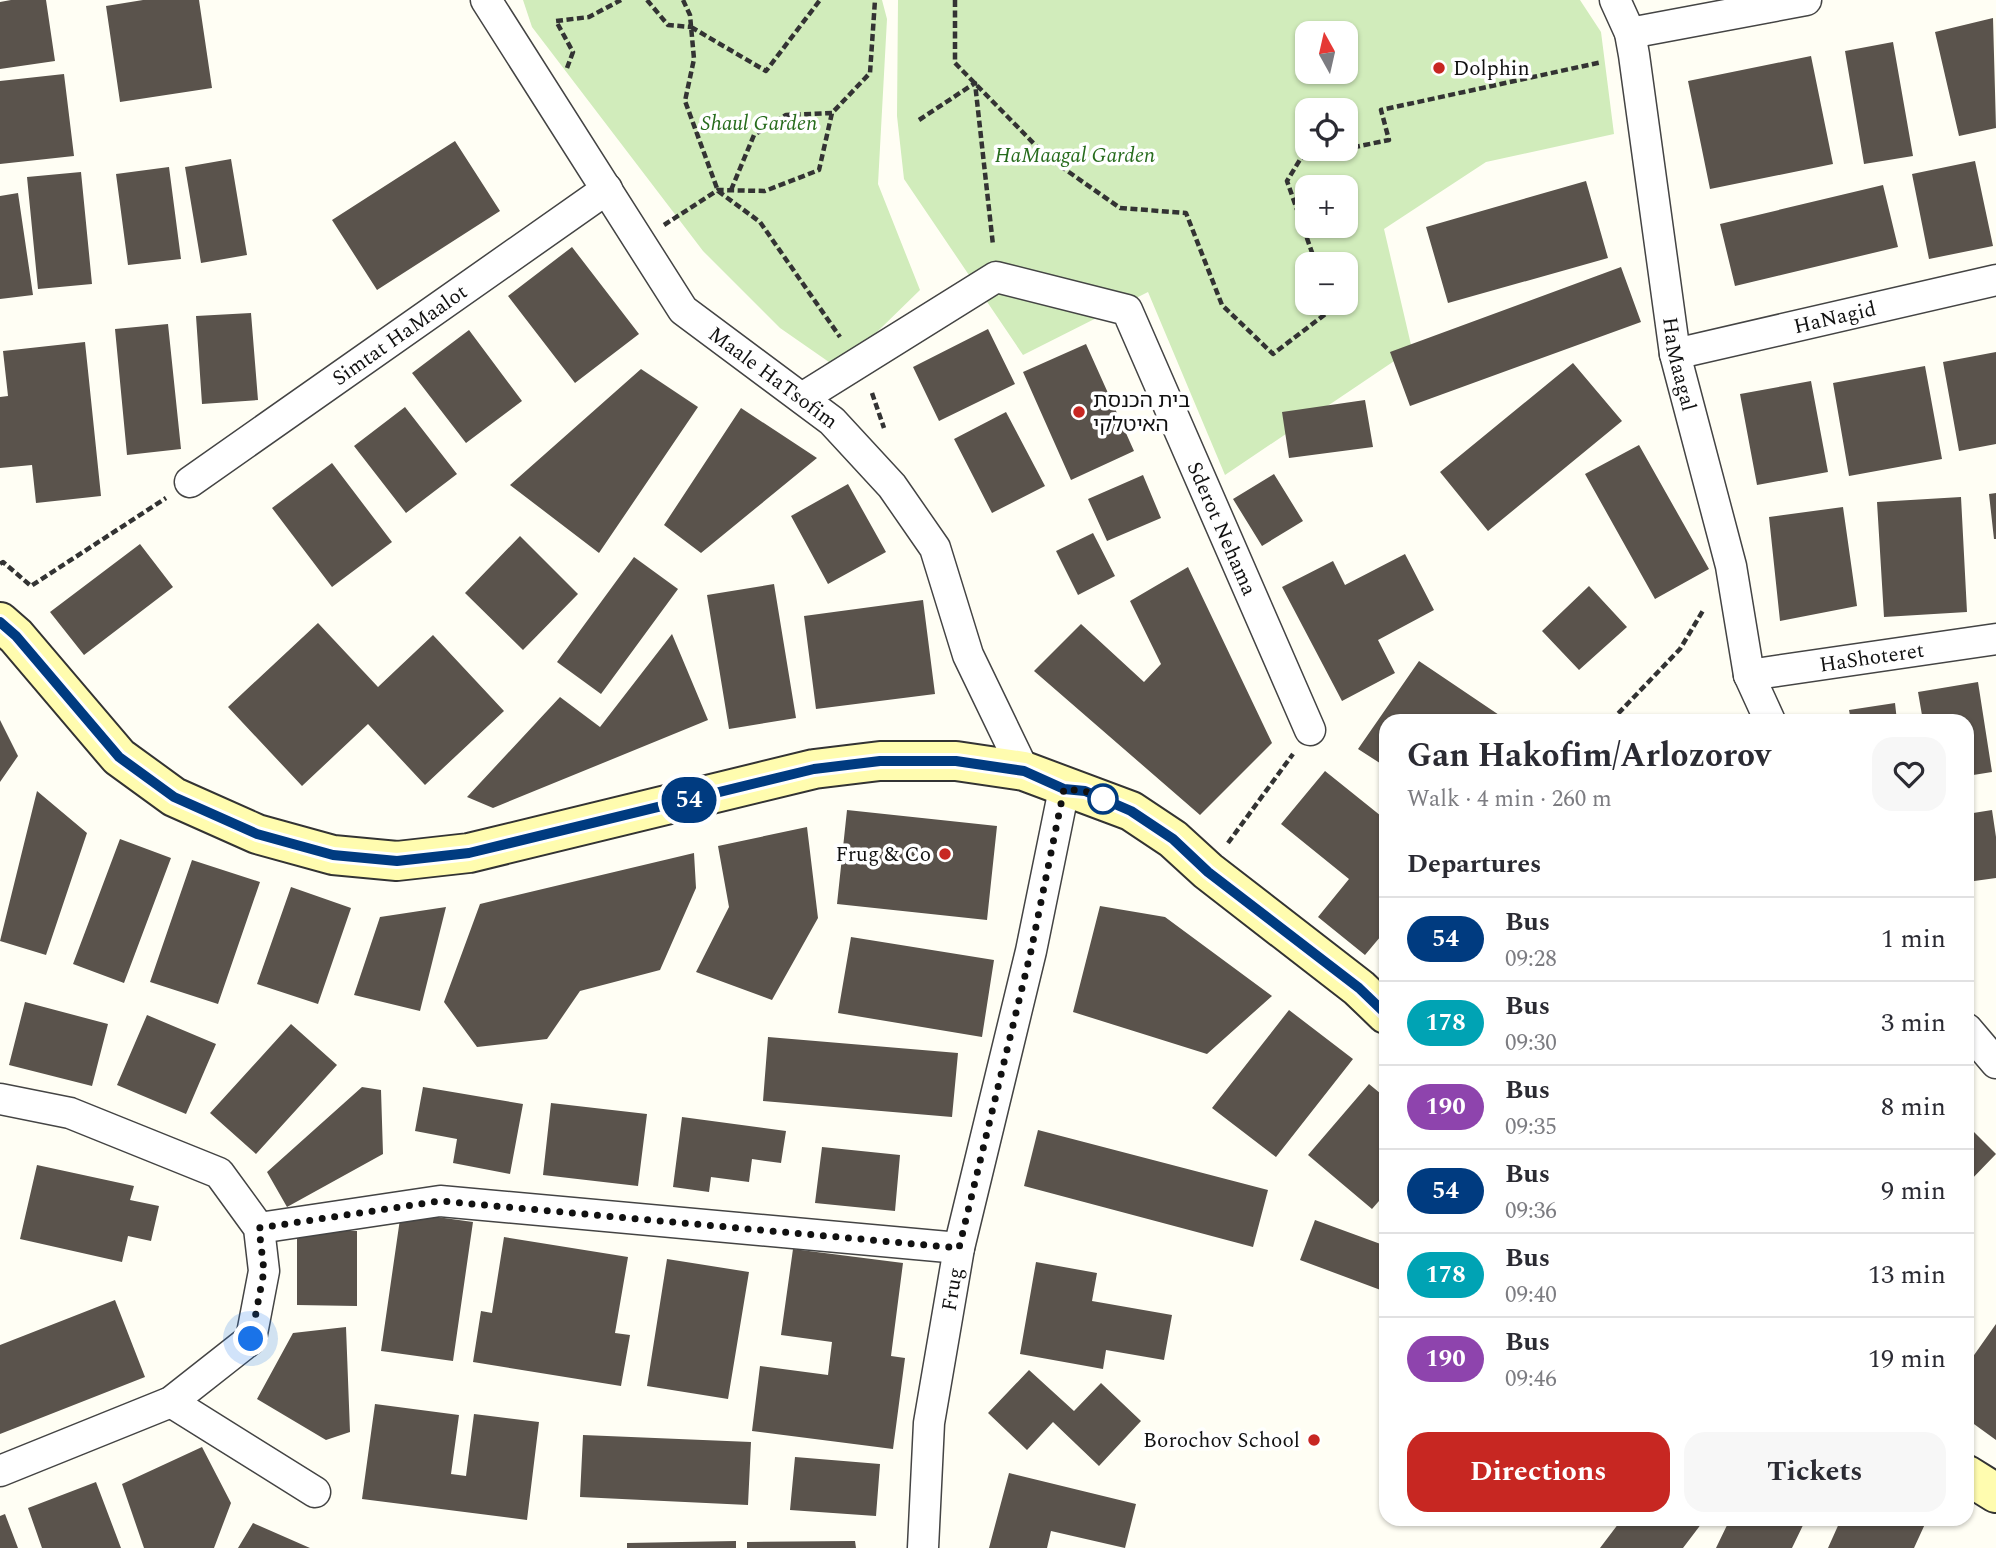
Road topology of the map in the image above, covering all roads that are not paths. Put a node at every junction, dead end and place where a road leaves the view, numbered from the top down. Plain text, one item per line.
1 (486, 0) edge
2 (1615, 0) edge
3 (1806, 0) edge
4 (1632, 44) junction
5 (607, 189) junction
6 (1996, 280) edge
7 (1675, 354) junction
8 (802, 398) junction
9 (190, 482) road end
10 (0, 622) edge
11 (1996, 639) edge
12 (1749, 675) junction
13 (1767, 714) edge
14 (1310, 730) road end
15 (1024, 771) junction
16 (1064, 789) junction
17 (1379, 1007) edge
18 (1974, 1037) edge
19 (1996, 1063) edge
20 (0, 1099) edge
21 (259, 1228) junction
22 (959, 1248) junction
23 (171, 1402) junction
24 (0, 1471) edge
25 (1974, 1479) edge
26 (315, 1492) dead end
27 (1996, 1493) edge
28 (923, 1548) edge

1 - 5 street, Maale HaTsofim
2 - 4 street, HaMaagal
3 - 4 street
4 - 7 street, HaMaagal
5 - 8 street, Maale HaTsofim
5 - 9 street, Simtat HaMaalot
6 - 7 street, HaNagid
7 - 12 street, HaMaagal
8 - 14 street, Sderot Nehama
8 - 15 street, Maale HaTsofim
10 - 15 street
11 - 12 street, HaShoteret
12 - 13 street, HaMaagal
15 - 16 street
16 - 17 street
16 - 22 street, Frug
18 - 19 street
20 - 21 street
21 - 22 street
21 - 23 street
22 - 28 street, Frug
23 - 24 street
23 - 26 street
25 - 27 street

